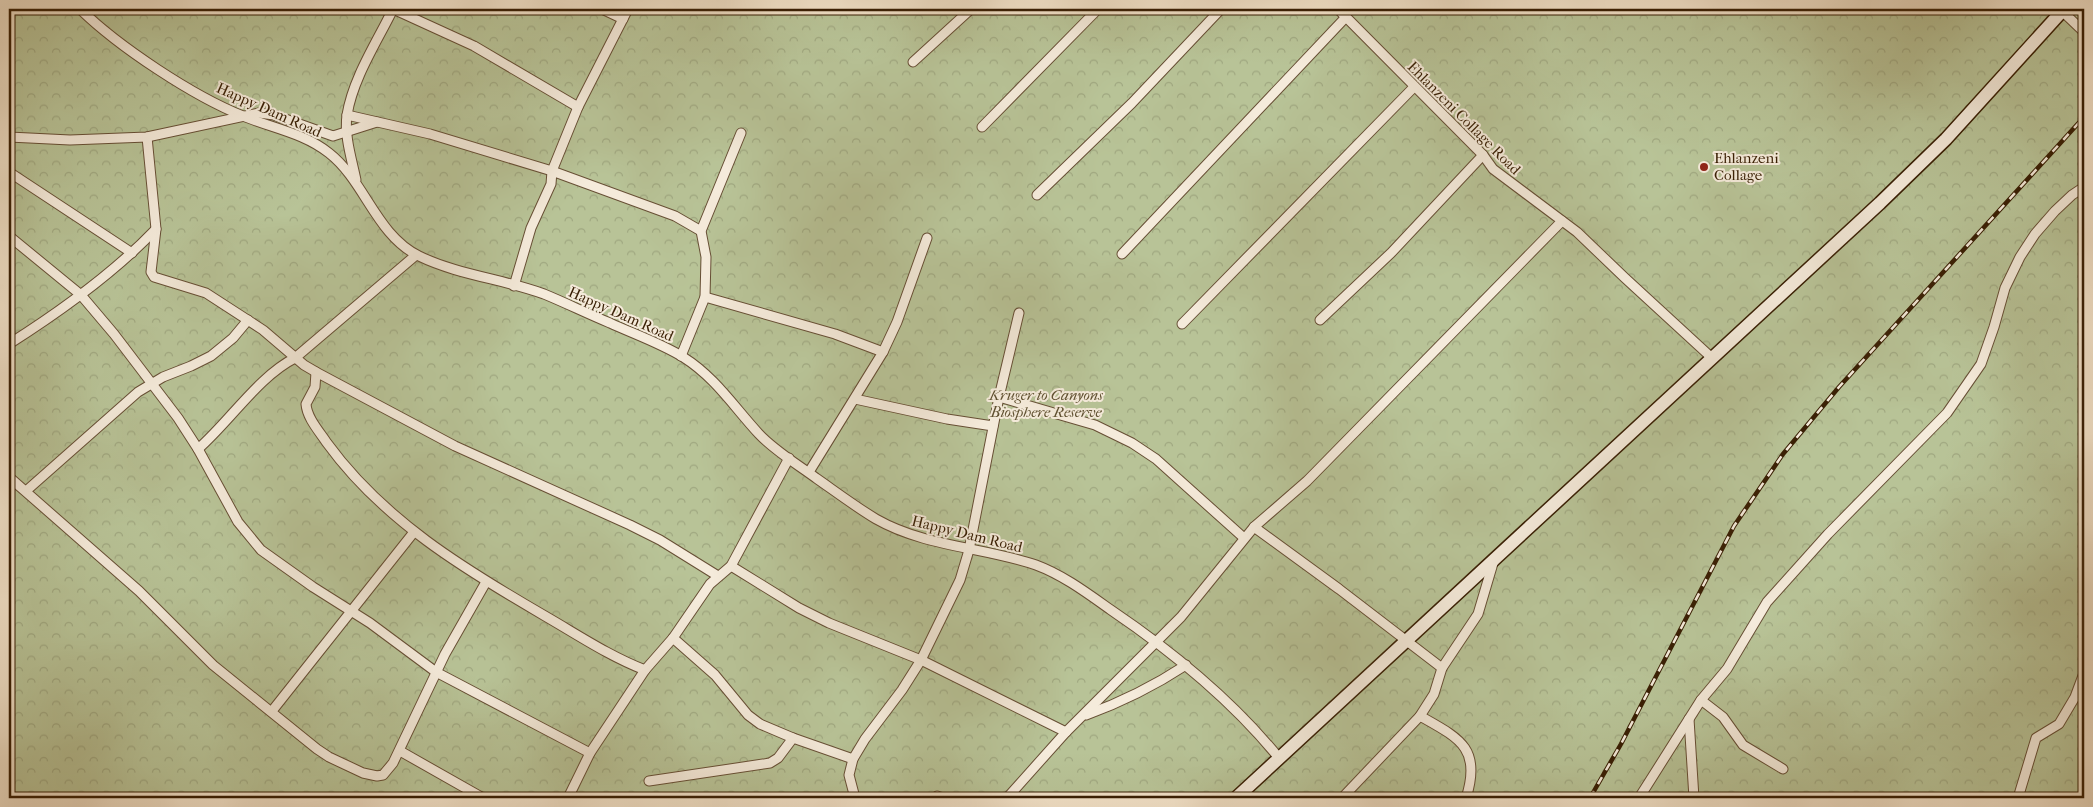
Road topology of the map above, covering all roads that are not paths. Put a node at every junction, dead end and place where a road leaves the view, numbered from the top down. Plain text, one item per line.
1 (80, 9) edge
2 (393, 9) edge
3 (602, 9) edge
4 (628, 9) edge
5 (971, 9) edge
6 (1098, 9) edge
7 (1221, 9) edge
8 (1338, 9) edge
9 (2063, 10) edge
10 (1346, 17) junction
11 (623, 19) junction
12 (2084, 32) edge
13 (913, 62) dead end
14 (1414, 87) junction
15 (578, 107) junction
16 (347, 115) junction
17 (243, 116) junction
18 (377, 122) junction
19 (982, 127) dead end
20 (347, 132) junction
21 (741, 133) dead end
22 (147, 137) junction
23 (13, 138) edge
24 (9, 145) edge
25 (1484, 155) junction
26 (552, 171) junction
27 (9, 172) edge
28 (356, 183) junction
29 (2084, 187) edge
30 (1037, 195) dead end
31 (1562, 221) junction
32 (156, 229) junction
33 (702, 231) junction
34 (9, 236) edge
35 (927, 238) dead end
36 (132, 253) junction
37 (1122, 254) dead end
38 (416, 255) junction
39 (514, 286) junction
40 (82, 295) junction
41 (705, 297) junction
42 (1019, 312) dead end
43 (248, 320) junction
44 (1320, 320) dead end
45 (1182, 324) dead end
46 (9, 344) edge
47 (883, 352) junction
48 (681, 356) junction
49 (295, 358) junction
50 (1712, 358) junction
51 (316, 372) junction
52 (152, 383) junction
53 (999, 397) junction
54 (855, 399) junction
55 (993, 426) junction
56 (198, 449) junction
57 (789, 458) junction
58 (809, 472) junction
59 (9, 477) edge
60 (26, 491) junction
61 (1254, 527) junction
62 (414, 532) junction
63 (1244, 538) junction
64 (969, 550) junction
65 (1494, 560) junction
66 (731, 566) junction
67 (718, 576) junction
68 (486, 582) junction
69 (352, 612) junction
70 (673, 638) junction
71 (1156, 641) junction
72 (1408, 641) junction
73 (921, 660) junction
74 (1186, 665) junction
75 (1442, 668) junction
76 (645, 670) junction
77 (436, 672) junction
78 (2084, 672) edge
79 (1701, 700) junction
80 (272, 711) junction
81 (1420, 716) junction
82 (1082, 717) junction
83 (1689, 718) junction
84 (1066, 732) junction
85 (793, 738) junction
86 (400, 751) junction
87 (590, 753) junction
88 (1279, 758) junction
89 (853, 759) junction
90 (1783, 769) dead end
91 (649, 781) dead end
92 (483, 798) edge
93 (568, 798) edge
94 (855, 798) edge
95 (1007, 798) edge
96 (1236, 798) edge
97 (1342, 798) edge
98 (1466, 798) edge
99 (1640, 798) edge
100 (1694, 798) edge
101 (2018, 798) edge

1 - 17 street, Happy Dam Road
2 - 15 street
2 - 16 street
3 - 11 street
4 - 11 street
5 - 13 street
6 - 19 street
7 - 30 street
8 - 10 street, Ehlanzeni Collage Road
9 - 12 street
9 - 50 street
10 - 14 street, Ehlanzeni Collage Road
10 - 37 street
11 - 15 street
14 - 25 street, Ehlanzeni Collage Road
14 - 45 street
15 - 26 street
16 - 18 street
16 - 20 street
17 - 20 street
17 - 22 street
17 - 28 street, Happy Dam Road
18 - 20 street
18 - 26 street
20 - 28 street
21 - 33 street
22 - 23 street
22 - 32 street
23 - 24 street
25 - 31 street, Ehlanzeni Collage Road
25 - 44 street
26 - 33 street
26 - 39 street
27 - 36 street
28 - 38 street, Happy Dam Road
29 - 79 street
31 - 50 street, Ehlanzeni Collage Road
31 - 61 street
32 - 36 street
32 - 43 street
33 - 41 street
34 - 40 street
35 - 47 street
36 - 40 street
38 - 39 street, Happy Dam Road
38 - 49 street
39 - 48 street, Happy Dam Road
40 - 46 street
40 - 52 street
41 - 47 street
41 - 48 street
42 - 53 street
43 - 49 street
43 - 52 street
47 - 54 street
48 - 57 street, Happy Dam Road
49 - 51 street
49 - 56 street
50 - 65 street
51 - 62 street
51 - 67 street
52 - 56 street
52 - 60 street
53 - 55 street
53 - 63 street
54 - 55 street
54 - 58 street
55 - 64 street
56 - 69 street
57 - 58 street, Happy Dam Road
57 - 66 street
58 - 64 street, Happy Dam Road
59 - 60 street
60 - 80 street
61 - 63 street
61 - 72 street
62 - 68 street
62 - 69 street
63 - 71 street
64 - 71 street, Happy Dam Road
64 - 73 street
65 - 72 street
65 - 75 street
66 - 67 street
66 - 73 street
67 - 70 street
68 - 76 street
68 - 77 street
69 - 77 street
69 - 80 street
70 - 76 street
70 - 85 street
71 - 74 street, Happy Dam Road
71 - 82 street
72 - 75 street
72 - 88 street
73 - 84 street
73 - 89 street
74 - 82 street
74 - 88 street, Happy Dam Road
75 - 81 street
76 - 87 street
77 - 86 street
77 - 87 street
78 - 101 street
79 - 83 street
79 - 90 street
80 - 86 street
81 - 97 street
81 - 98 street
82 - 84 street
83 - 99 street
83 - 100 street
84 - 95 street
85 - 89 street
85 - 91 street
86 - 92 street
87 - 93 street
88 - 96 street
89 - 94 street

